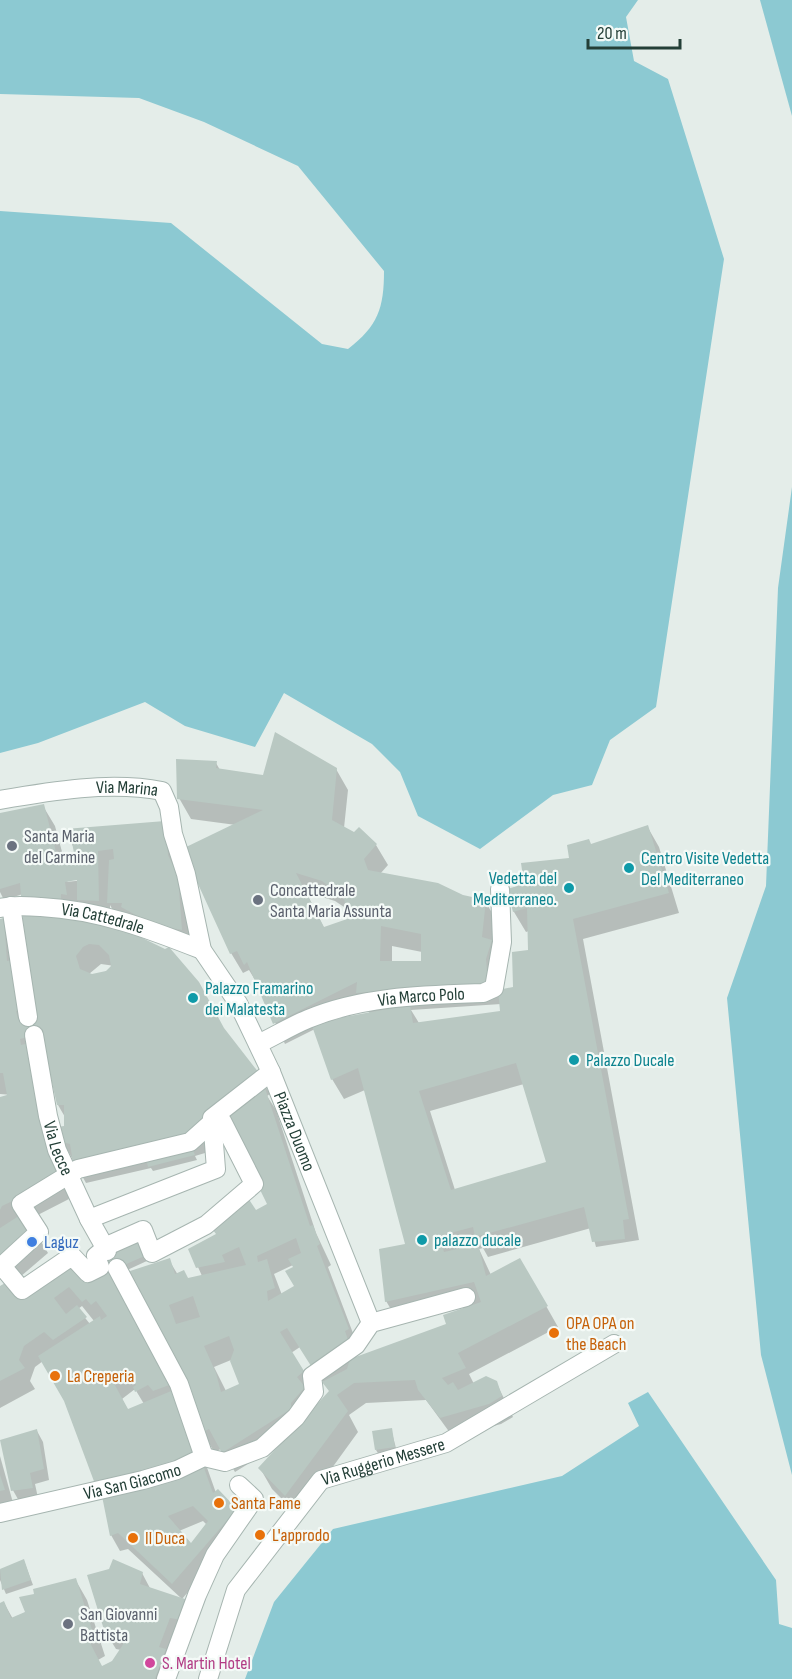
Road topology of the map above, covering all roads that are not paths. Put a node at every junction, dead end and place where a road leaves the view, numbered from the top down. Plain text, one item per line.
1 (0, 800) edge
2 (500, 889) dead end
3 (5, 907) edge
4 (202, 950) junction
5 (28, 1017) dead end
6 (34, 1035) dead end
7 (258, 1044) junction
8 (271, 1072) junction
9 (214, 1123) junction
10 (68, 1176) junction
11 (89, 1220) junction
12 (106, 1249) junction
13 (117, 1268) dead end
14 (466, 1297) dead end
15 (372, 1323) junction
16 (614, 1344) dead end
17 (204, 1457) junction
18 (239, 1485) dead end
19 (0, 1513) edge
20 (166, 1679) edge
21 (208, 1679) edge

1 - 4 street, Via Marina
2 - 7 street, Via Marco Polo
3 - 4 street, Via Cattedrale
3 - 5 street
4 - 7 street, Piazza Duomo
6 - 10 street, Via Lecce
7 - 8 street, Piazza Duomo
8 - 9 street
8 - 15 street, Piazza Duomo
9 - 10 street
9 - 11 street
9 - 12 street
10 - 11 street, Via Lecce
10 - 12 street
11 - 12 street, Via Lecce
13 - 17 street
14 - 15 street
15 - 17 street, Via San Giacomo
16 - 21 street, Via Ruggerio Messere
17 - 19 street, Via San Giacomo
18 - 20 street

